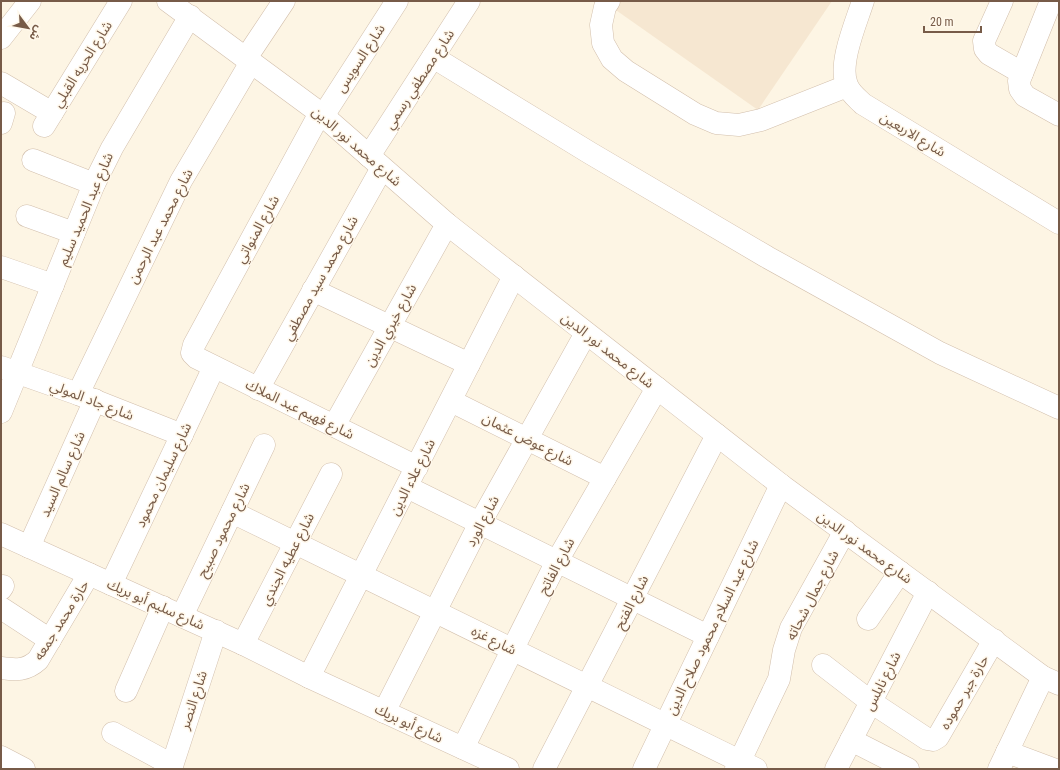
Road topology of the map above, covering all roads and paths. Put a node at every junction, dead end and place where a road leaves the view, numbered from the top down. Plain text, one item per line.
1 (30, 1) edge
2 (121, 1) edge
3 (168, 1) edge
4 (284, 1) edge
5 (397, 1) edge
6 (469, 1) edge
7 (609, 1) edge
8 (863, 1) edge
9 (1002, 1) edge
10 (1052, 1) edge
11 (190, 16) junction
12 (1, 38) edge
13 (433, 57) junction
14 (249, 60) junction
15 (1022, 73) junction
16 (1, 83) edge
17 (847, 86) junction
18 (321, 114) junction
19 (1059, 115) edge
20 (33, 160) dead end
21 (375, 162) junction
22 (94, 184) junction
23 (27, 216) dead end
24 (1059, 223) edge
25 (447, 224) junction
26 (74, 233) junction
27 (1, 267) edge
28 (514, 276) junction
29 (52, 286) junction
30 (313, 290) junction
31 (390, 326) junction
32 (586, 332) junction
33 (194, 345) joint
34 (469, 364) junction
35 (214, 367) junction
36 (9, 369) edge
37 (657, 388) junction
38 (258, 389) junction
39 (86, 397) junction
40 (450, 401) junction
41 (1059, 408) edge
42 (1, 412) edge
43 (334, 426) junction
44 (182, 435) junction
45 (717, 435) junction
46 (527, 439) junction
47 (264, 445) dead end
48 (417, 467) junction
49 (330, 474) dead end
50 (605, 478) junction
51 (781, 485) junction
52 (407, 487) junction
53 (232, 512) junction
54 (480, 523) junction
55 (845, 532) junction
56 (1, 534) edge
57 (295, 542) junction
58 (29, 547) junction
59 (557, 561) junction
60 (900, 572) junction
61 (90, 574) junction
62 (361, 575) junction
63 (111, 584) junction
64 (928, 592) junction
65 (633, 599) junction
66 (1, 608) edge
67 (435, 611) junction
68 (173, 612) junction
69 (868, 619) dead end
70 (216, 631) junction
71 (708, 636) junction
72 (50, 640) junction
73 (994, 640) junction
74 (243, 644) junction
75 (513, 649) junction
76 (823, 665) dead end
77 (1, 668) edge
78 (309, 677) junction
79 (1051, 680) edge
80 (587, 686) junction
81 (126, 691) dead end
82 (871, 702) junction
83 (384, 712) junction
84 (665, 724) junction
85 (113, 733) dead end
86 (851, 740) junction
87 (1, 757) edge
88 (473, 758) edge
89 (1003, 760) edge
90 (744, 766) edge
91 (171, 767) edge
92 (24, 769) edge
93 (508, 769) edge
94 (544, 769) edge
95 (644, 769) edge
96 (836, 769) edge
97 (908, 769) edge
98 (1053, 769) edge

1 - 12 street
2 - 16 street, شارع الحريه القبلي
3 - 11 street, شارع محمد نور الدين
4 - 14 street, شارع محمد عبد الرحمن
5 - 18 street, شارع السويس
6 - 13 street, شارع مصطفي رسمي
7 - 17 street
8 - 17 street
9 - 15 street
10 - 15 street
11 - 14 street, شارع محمد نور الدين
11 - 22 street, شارع عبد الحميد سليم
13 - 21 street, شارع مصطفي رسمي
13 - 41 street
14 - 18 street, شارع محمد نور الدين
14 - 39 street, شارع محمد عبد الرحمن
15 - 19 street
17 - 24 street, شارع الاربعين
18 - 21 street, شارع محمد نور الدين
18 - 33 street, شارع المنواتي
20 - 22 street
21 - 25 street, شارع محمد نور الدين
21 - 30 street, شارع محمد سيد مصطفي
22 - 26 street, شارع عبد الحميد سليم
23 - 26 street
25 - 28 street, شارع محمد نور الدين
25 - 31 street, شارع خيري الدين
26 - 29 street, شارع عبد الحميد سليم
27 - 29 street
28 - 32 street, شارع محمد نور الدين
28 - 34 street, شارع علاء الدين
29 - 36 street, شارع عبد الحميد سليم
30 - 31 street
30 - 38 street, شارع محمد سيد مصطفي
31 - 34 street
31 - 43 street, شارع خيري الدين
32 - 37 street, شارع محمد نور الدين
32 - 46 street, شارع الورد
33 - 35 street, شارع فهيم عبد الملاك
34 - 40 street, شارع علاء الدين
35 - 38 street, شارع فهيم عبد الملاك
35 - 44 street, شارع سليمان محمود
36 - 39 street, شارع جاد المولي
36 - 42 street, شارع عبد الحميد سليم
37 - 45 street, شارع محمد نور الدين
37 - 50 street, شارع الفاتح
38 - 43 street, شارع فهيم عبد الملاك
39 - 44 street, شارع جاد المولي
39 - 58 street, شارع سالم السيد
40 - 46 street, شارع عوض عثمان
40 - 48 street, شارع علاء الدين
43 - 48 street, شارع فهيم عبد الملاك
44 - 63 street, شارع سليمان محمود
45 - 51 street, شارع محمد نور الدين
45 - 65 street, شارع الفتح
46 - 50 street, شارع عوض عثمان
46 - 54 street, شارع الورد
47 - 53 street, شارع محمود صبيح
48 - 52 street, شارع علاء الدين
49 - 57 street, شارع عطيه الجندي
50 - 59 street, شارع الفاتح
51 - 55 street, شارع محمد نور الدين
51 - 71 street, شارع عبد السلام محمود صلاح الدين
52 - 54 street
52 - 62 street, شارع علاء الدين
53 - 57 street, شارع غزه
53 - 68 street, شارع محمود صبيح
54 - 59 street
54 - 67 street, شارع الورد
55 - 60 street, شارع محمد نور الدين
55 - 90 street, شارع جمال شحاته
56 - 58 street, شارع سليم أبو بريك
57 - 62 street, شارع غزه
57 - 74 street, شارع عطيه الجندي
58 - 61 street, شارع سليم أبو بريك
59 - 65 street
59 - 75 street, شارع الفاتح
60 - 64 street, شارع محمد نور الدين
60 - 69 street
61 - 63 street, شارع سليم أبو بريك
61 - 72 street, حارة محمد جمعه
62 - 67 street, شارع غزه
62 - 78 street, شارع علاء الدين
63 - 68 street, شارع سليم أبو بريك
64 - 73 street, شارع محمد نور الدين
64 - 82 street, شارع نابلس
65 - 71 street
65 - 80 street, شارع الفتح
66 - 72 street
67 - 75 street, شارع غزه
67 - 83 street, شارع الورد
68 - 70 street, شارع سليم أبو بريك
68 - 81 street, شارع محمود صبيح
70 - 74 street, شارع سليم أبو بريك
70 - 91 street, شارع النصر
71 - 84 street, شارع عبد السلام محمود صلاح الدين
72 - 77 street, حارة محمد جمعه
73 - 79 street, شارع محمد نور الدين
73 - 82 street, حارة جبر حموده
74 - 78 street, شارع سليم أبو بريك
75 - 80 street, شارع غزه
75 - 88 street, شارع الفاتح
76 - 82 street
78 - 83 street, شارع أبو بريك
79 - 89 street
80 - 84 street, شارع غزه
80 - 94 street, شارع الفتح
82 - 86 street, شارع نابلس
83 - 88 street, شارع أبو بريك
84 - 90 street, شارع غزه
84 - 95 street, شارع عبد السلام محمود صلاح الدين
85 - 91 street
86 - 96 street, شارع نابلس
86 - 97 street
87 - 92 street
88 - 93 street, شارع أبو بريك
89 - 98 street

